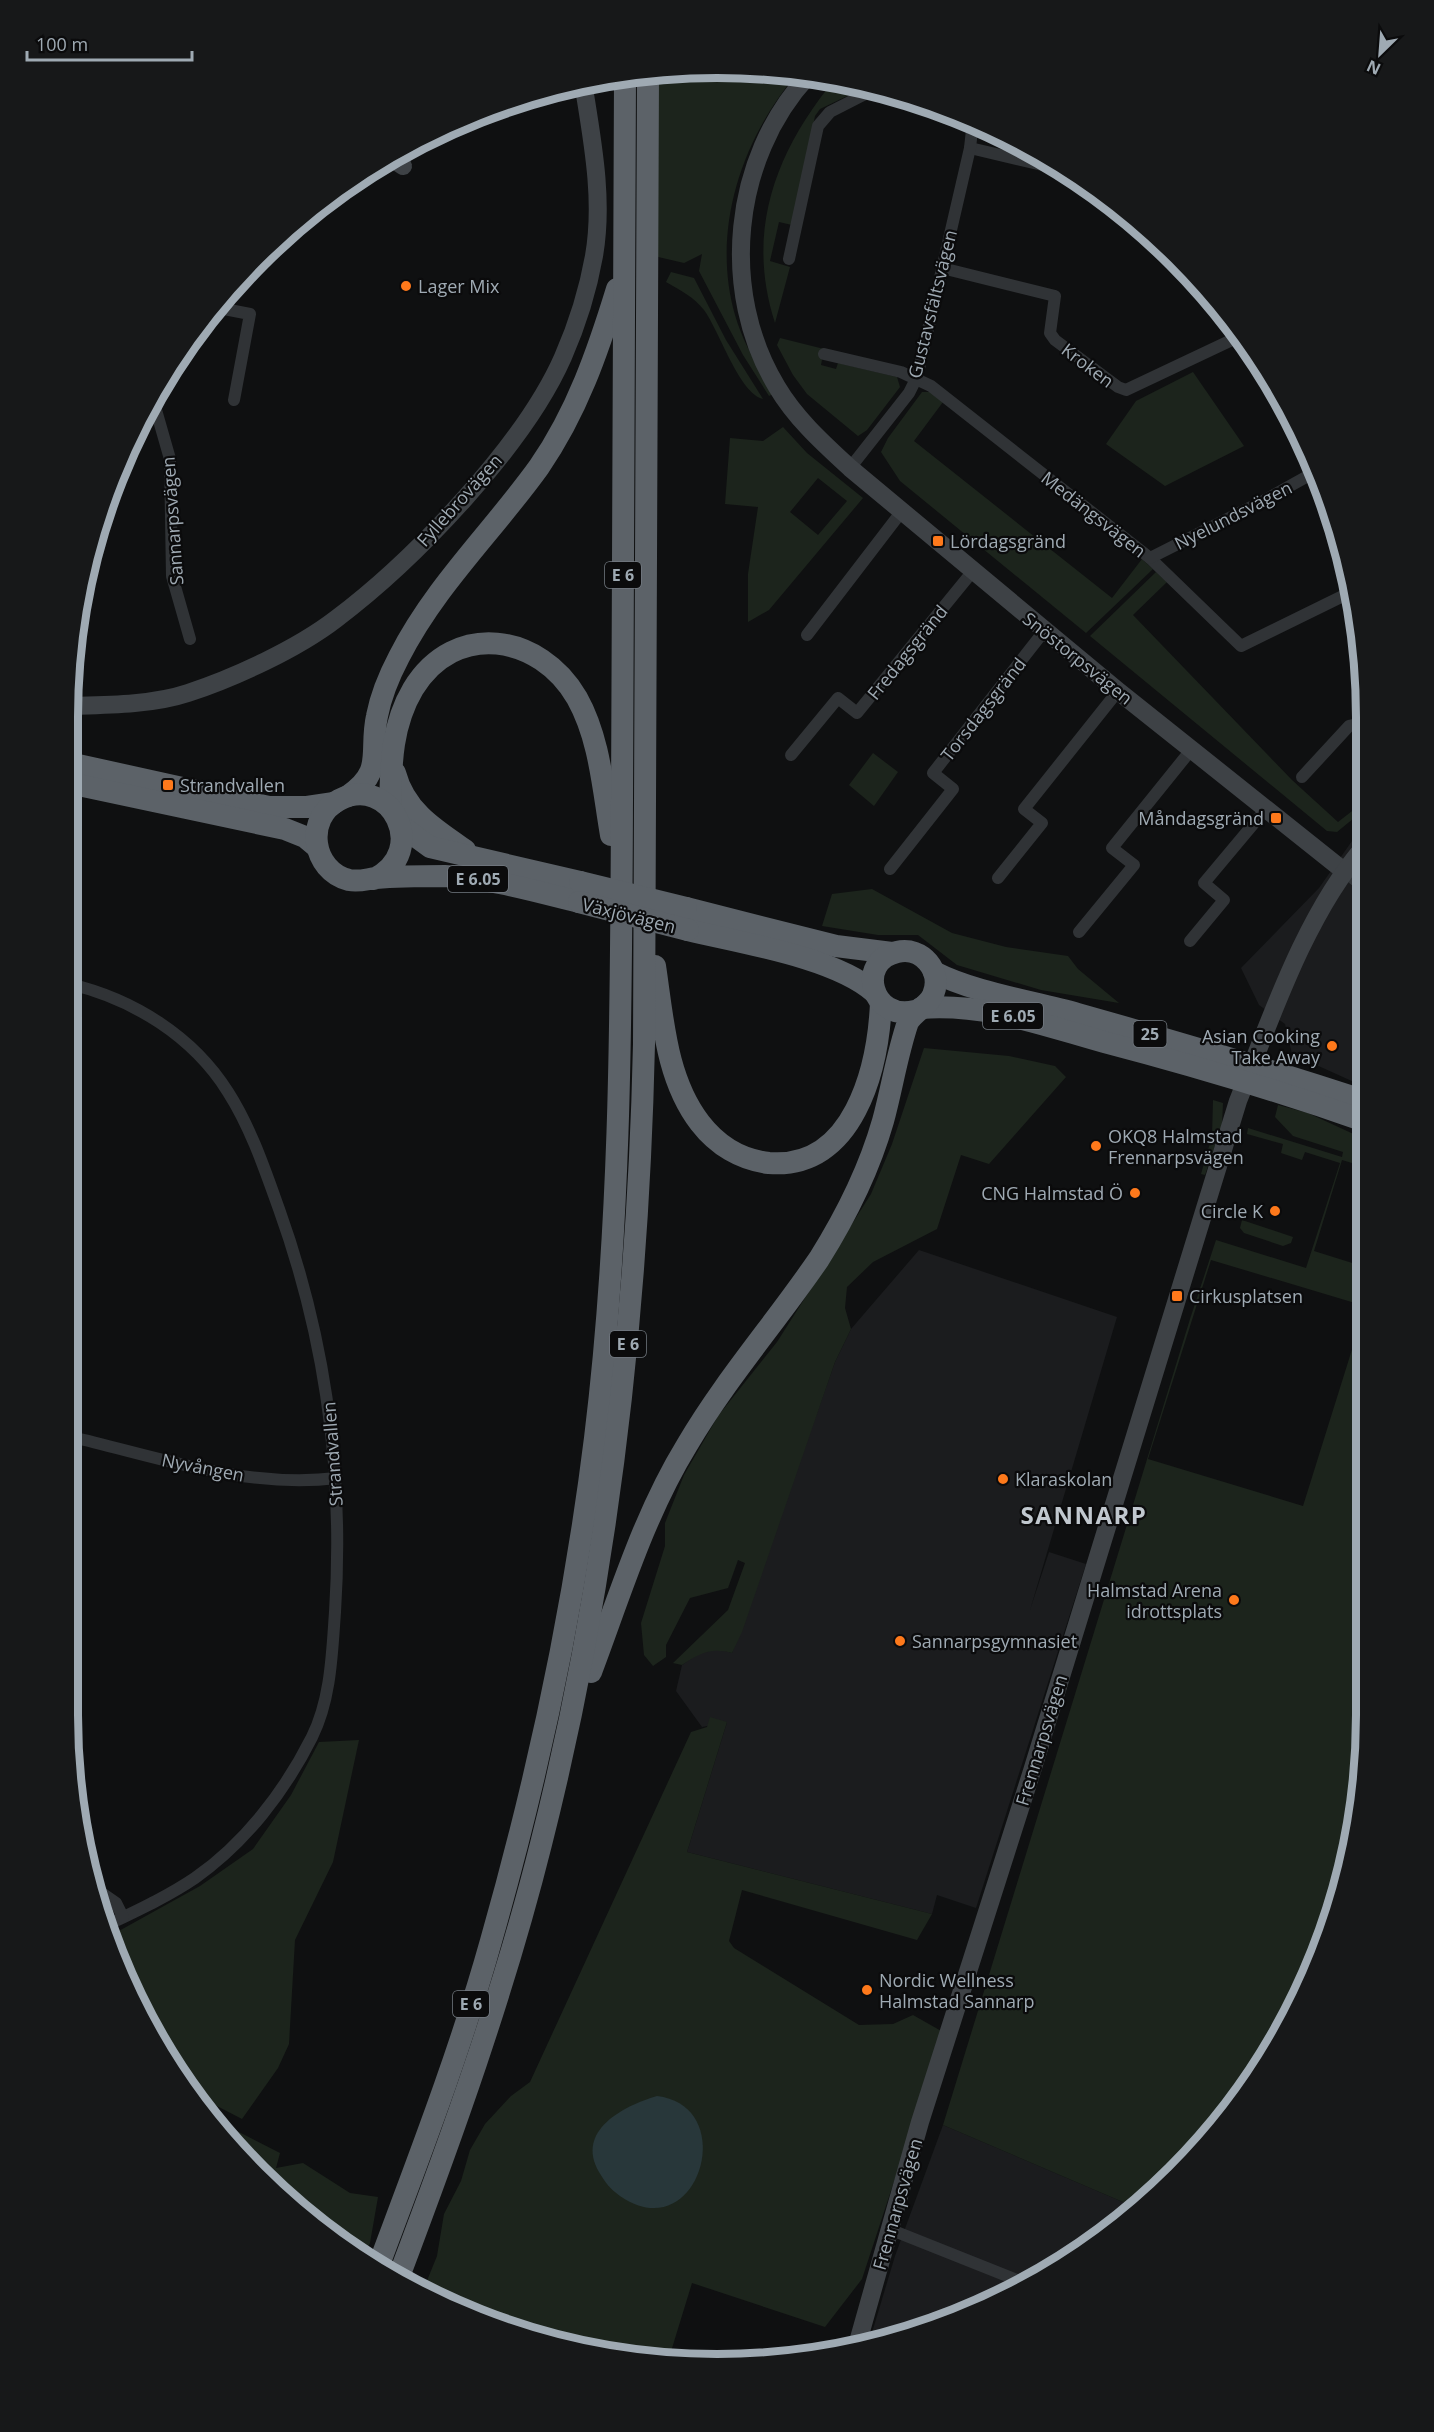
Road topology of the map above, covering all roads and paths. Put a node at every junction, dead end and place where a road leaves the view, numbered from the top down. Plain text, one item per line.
1 (648, 82) edge
2 (803, 83) edge
3 (625, 85) edge
4 (583, 92) edge
5 (862, 95) edge
6 (972, 131) edge
7 (970, 148) junction
8 (1034, 163) edge
9 (789, 259) dead end
10 (624, 266) junction
11 (942, 268) junction
12 (227, 308) edge
13 (1230, 336) edge
14 (824, 354) dead end
15 (917, 377) junction
16 (234, 400) dead end
17 (156, 411) edge
18 (850, 468) junction
19 (1308, 476) edge
20 (902, 511) junction
21 (1150, 558) junction
22 (973, 572) junction
23 (1345, 596) edge
24 (1045, 630) junction
25 (807, 635) dead end
26 (190, 639) dead end
27 (1118, 691) junction
28 (78, 706) edge
29 (1356, 725) edge
30 (392, 749) junction
31 (1191, 750) junction
32 (791, 755) dead end
33 (78, 765) edge
34 (1302, 777) dead end
35 (78, 785) edge
36 (341, 799) junction
37 (1266, 809) junction
38 (395, 817) junction
39 (317, 847) junction
40 (474, 856) junction
41 (1356, 857) edge
42 (890, 869) dead end
43 (1344, 871) junction
44 (998, 878) dead end
45 (374, 879) junction
46 (1356, 881) edge
47 (644, 891) junction
48 (579, 892) junction
49 (621, 902) junction
50 (687, 919) junction
51 (1079, 932) dead end
52 (1190, 941) dead end
53 (892, 953) junction
54 (934, 972) junction
55 (78, 986) edge
56 (878, 997) junction
57 (918, 1010) junction
58 (1250, 1072) junction
59 (1356, 1099) edge
60 (1356, 1116) edge
61 (78, 1438) edge
62 (337, 1478) junction
63 (566, 1740) junction
64 (104, 1895) edge
65 (123, 1917) junction
66 (113, 1922) edge
67 (889, 2229) junction
68 (381, 2258) edge
69 (401, 2270) edge
70 (1015, 2279) edge
71 (859, 2338) edge

1 - 47 highway, E 6
2 - 18 street, Snöstorpsvägen
3 - 10 highway, E 6
4 - 28 street, Fyllebrovägen
5 - 9 street
6 - 7 street, Gustavsfältsvägen
7 - 8 street
7 - 11 street, Gustavsfältsvägen
10 - 36 highway
10 - 49 highway, E 6
11 - 13 street, Kroken
11 - 15 street, Gustavsfältsvägen
12 - 16 street
14 - 15 street, Medängsvägen
15 - 18 street, Gustavsfältsvägen
15 - 21 street, Medängsvägen
17 - 26 street, Sannarpsvägen
18 - 20 street, Snöstorpsvägen
19 - 21 street, Nyelundsvägen
20 - 22 street, Snöstorpsvägen
20 - 25 street
21 - 23 street, Medängsvägen
22 - 24 street, Snöstorpsvägen
22 - 32 street, Fredagsgränd
24 - 27 street, Snöstorpsvägen
24 - 42 street, Torsdagsgränd
27 - 31 street, Snöstorpsvägen
27 - 44 street
29 - 34 street
30 - 38 highway
30 - 40 highway
30 - 49 highway
31 - 37 street, Snöstorpsvägen
31 - 51 street
33 - 36 highway, Växjövägen
35 - 39 highway, Växjövägen
36 - 38 highway, Växjövägen
36 - 39 highway
37 - 43 street, Snöstorpsvägen
37 - 52 street
38 - 40 highway, Växjövägen / E 6.05
38 - 45 highway
39 - 45 highway, Växjövägen
40 - 48 highway, Växjövägen / E 6.05
41 - 43 street, Frennarpsvägen
43 - 46 street, Snöstorpsvägen
43 - 58 street, Frennarpsvägen
45 - 48 highway, Växjövägen / E 6.05
47 - 56 highway
47 - 63 highway, E 6
48 - 50 highway, Växjövägen / E 6.05, bridge
49 - 68 highway, E 6
50 - 53 highway, Växjövägen
50 - 56 highway, Växjövägen / E 6.05
53 - 54 highway, Växjövägen
53 - 56 highway
54 - 57 highway
54 - 58 highway, Växjövägen / 25
55 - 62 street, Strandvallen
56 - 57 highway, Växjövägen
57 - 58 highway, Växjövägen / E 6.05
57 - 63 highway
58 - 59 highway, Växjövägen / 25
58 - 60 highway, Växjövägen / E 6.05
58 - 67 street, Frennarpsvägen
61 - 62 street, Nyvången
62 - 65 street, Strandvallen
63 - 69 highway, E 6
64 - 65 street
65 - 66 street, Strandvallen
67 - 70 street
67 - 71 street, Frennarpsvägen

